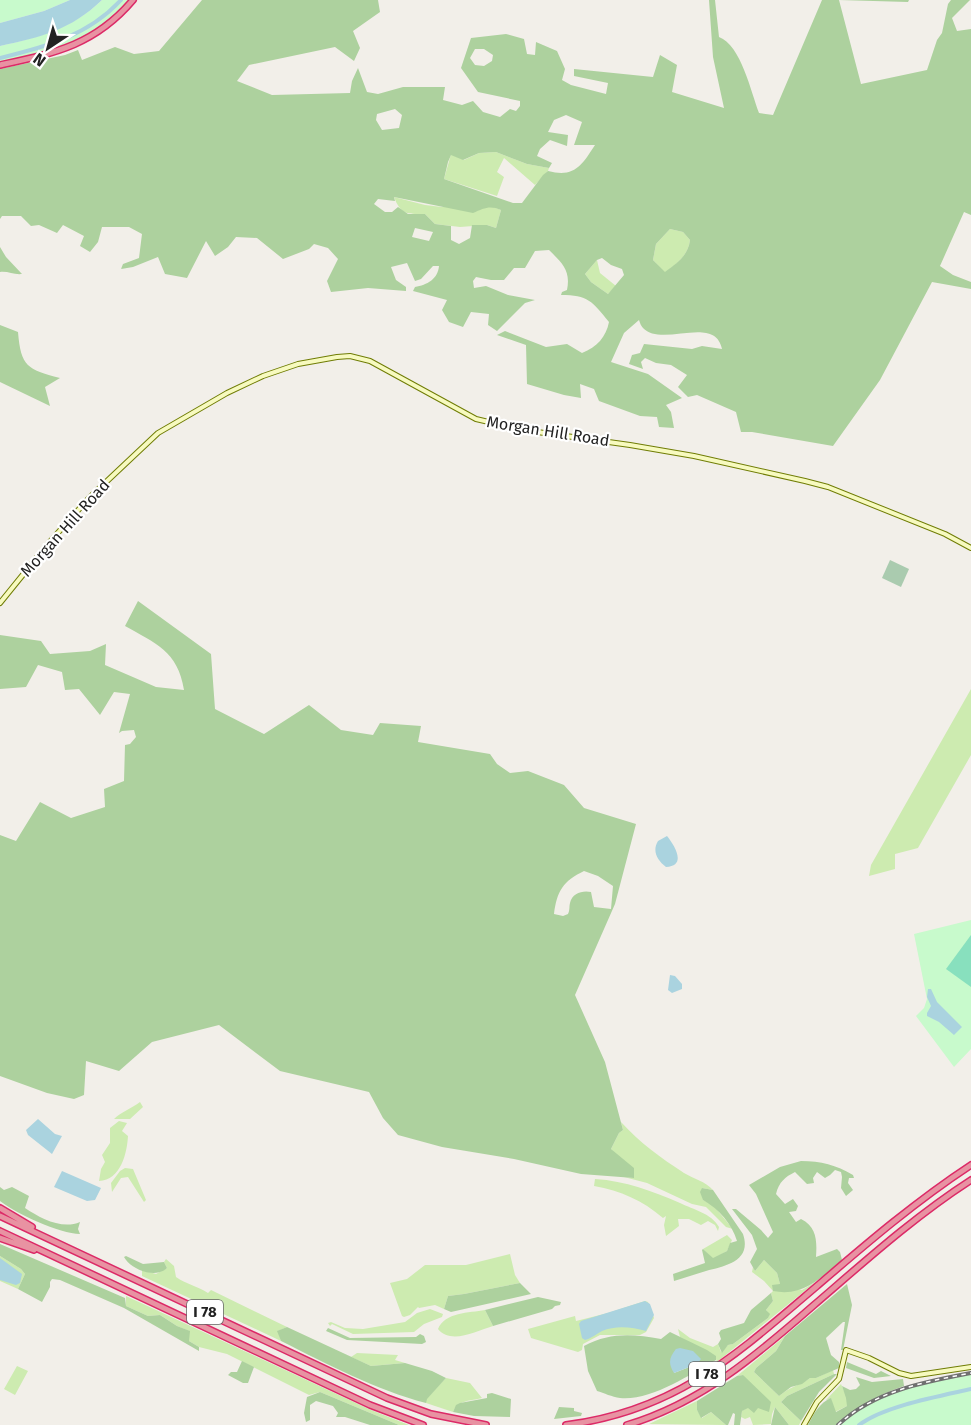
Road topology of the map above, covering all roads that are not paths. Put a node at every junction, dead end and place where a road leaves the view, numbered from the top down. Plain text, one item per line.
1 (133, 0) edge
2 (0, 65) edge
3 (971, 548) edge
4 (0, 603) edge
5 (971, 1165) edge
6 (971, 1180) edge
7 (0, 1208) edge
8 (0, 1216) edge
9 (0, 1231) edge
10 (0, 1238) edge
11 (56, 1242) junction
12 (72, 1264) junction
13 (971, 1366) edge
14 (423, 1425) edge
15 (486, 1425) edge
16 (566, 1425) edge
17 (627, 1425) edge
18 (804, 1425) edge

1 - 2 highway
3 - 4 main road, Morgan Hill Road
5 - 16 highway, I 78
6 - 17 highway, I 78
7 - 11 highway
8 - 11 highway, I 78
9 - 12 highway, I 78
10 - 12 highway
11 - 15 highway, I 78
12 - 14 highway, I 78
13 - 18 main road

